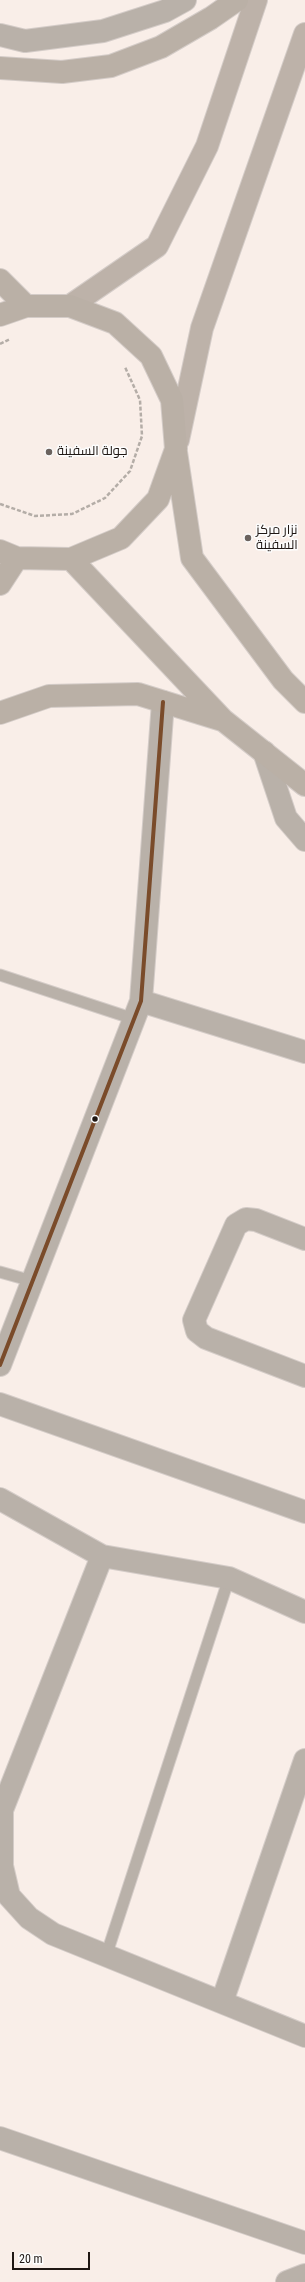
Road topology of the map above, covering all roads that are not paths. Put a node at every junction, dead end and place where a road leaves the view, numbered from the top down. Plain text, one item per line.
1 (185, 0) edge
2 (237, 0) edge
3 (256, 0) edge
4 (305, 34) edge
5 (0, 35) edge
6 (0, 68) edge
7 (0, 280) edge
8 (26, 306) junction
9 (70, 306) junction
10 (0, 315) edge
11 (176, 449) junction
12 (9, 555) edge
13 (70, 559) junction
14 (0, 584) edge
15 (163, 702) junction
16 (305, 702) edge
17 (0, 713) edge
18 (223, 720) junction
19 (264, 752) junction
20 (305, 786) edge
21 (305, 840) edge
22 (0, 975) edge
23 (137, 1010) junction
24 (305, 1052) edge
25 (305, 1239) edge
26 (0, 1272) edge
27 (32, 1281) junction
28 (0, 1364) edge
29 (305, 1376) edge
30 (0, 1404) edge
31 (0, 1499) edge
32 (305, 1512) edge
33 (102, 1556) junction
34 (229, 1578) junction
35 (305, 1612) edge
36 (305, 1760) edge
37 (106, 1956) junction
38 (222, 2002) junction
39 (305, 2036) edge
40 (0, 2138) edge
41 (305, 2243) edge
42 (305, 2275) edge
43 (287, 2282) edge

1 - 5 street
2 - 6 highway
3 - 9 main road
4 - 11 main road
7 - 8 highway
8 - 9 highway
8 - 10 highway
9 - 11 highway
11 - 13 highway
11 - 16 highway
12 - 13 highway
12 - 14 highway
13 - 18 highway
15 - 17 highway
15 - 18 highway
15 - 23 street
18 - 19 highway
19 - 20 highway
19 - 21 street
22 - 23 lane
23 - 24 street
23 - 27 street
25 - 29 street
26 - 27 lane
27 - 28 street
30 - 32 street
31 - 33 street
33 - 34 street
33 - 37 street
34 - 35 street
34 - 37 lane
36 - 38 street
37 - 38 street
38 - 39 street
40 - 41 street
42 - 43 street

